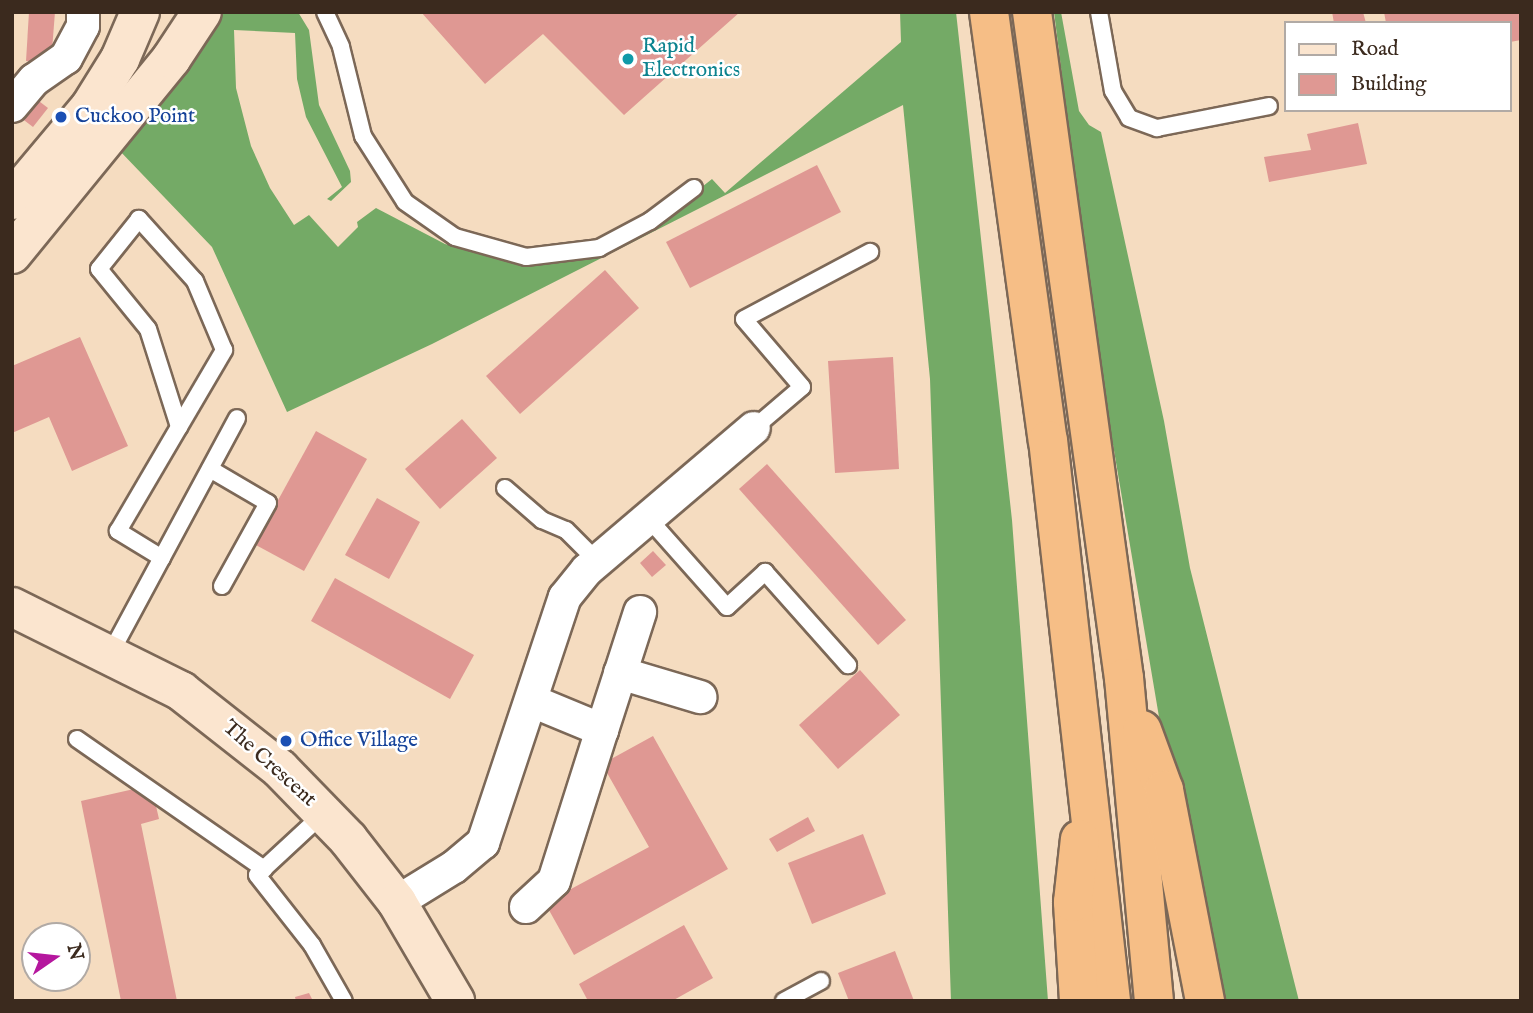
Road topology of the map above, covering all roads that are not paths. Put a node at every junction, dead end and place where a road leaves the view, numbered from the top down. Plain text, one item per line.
1 (83, 12) edge
2 (140, 12) edge
3 (202, 12) edge
4 (324, 12) edge
5 (989, 12) edge
6 (1032, 12) edge
7 (1099, 12) edge
8 (12, 106) edge
9 (1269, 106) dead end
10 (694, 188) dead end
11 (12, 200) edge
12 (870, 252) dead end
13 (12, 254) edge
14 (237, 418) dead end
15 (179, 427) junction
16 (754, 428) joint
17 (210, 469) junction
18 (505, 488) dead end
19 (648, 518) junction
20 (162, 558) junction
21 (597, 561) junction
22 (222, 586) dead end
23 (12, 607) edge
24 (640, 612) dead end
25 (109, 656) junction
26 (848, 665) dead end
27 (620, 673) junction
28 (1124, 678) junction
29 (700, 697) dead end
30 (532, 701) junction
31 (601, 730) junction
32 (77, 739) dead end
33 (1087, 768) junction
34 (324, 813) junction
35 (264, 869) junction
36 (397, 902) junction
37 (526, 907) dead end
38 (821, 981) dead end
39 (344, 1001) edge
40 (455, 1001) edge
41 (784, 1001) edge
42 (1079, 1001) edge
43 (1111, 1001) edge
44 (1154, 1001) edge
45 (1205, 1001) edge

1 - 8 street
2 - 11 street
3 - 13 street
4 - 10 lane
5 - 33 highway
6 - 28 highway
7 - 9 lane
12 - 16 lane
14 - 17 lane
15 - 15 lane
15 - 20 lane
16 - 19 street
17 - 20 lane
17 - 22 lane
18 - 21 lane
19 - 21 street
19 - 26 lane
20 - 25 lane
21 - 30 street
23 - 25 street, The Crescent
24 - 27 street
25 - 34 street, The Crescent
27 - 29 street
27 - 31 street
28 - 44 highway
28 - 45 highway
30 - 31 street
30 - 36 street
31 - 37 street
32 - 35 lane
33 - 42 highway
33 - 43 highway
34 - 35 lane
34 - 36 street, The Crescent
35 - 39 lane
36 - 40 street, The Crescent
38 - 41 lane

